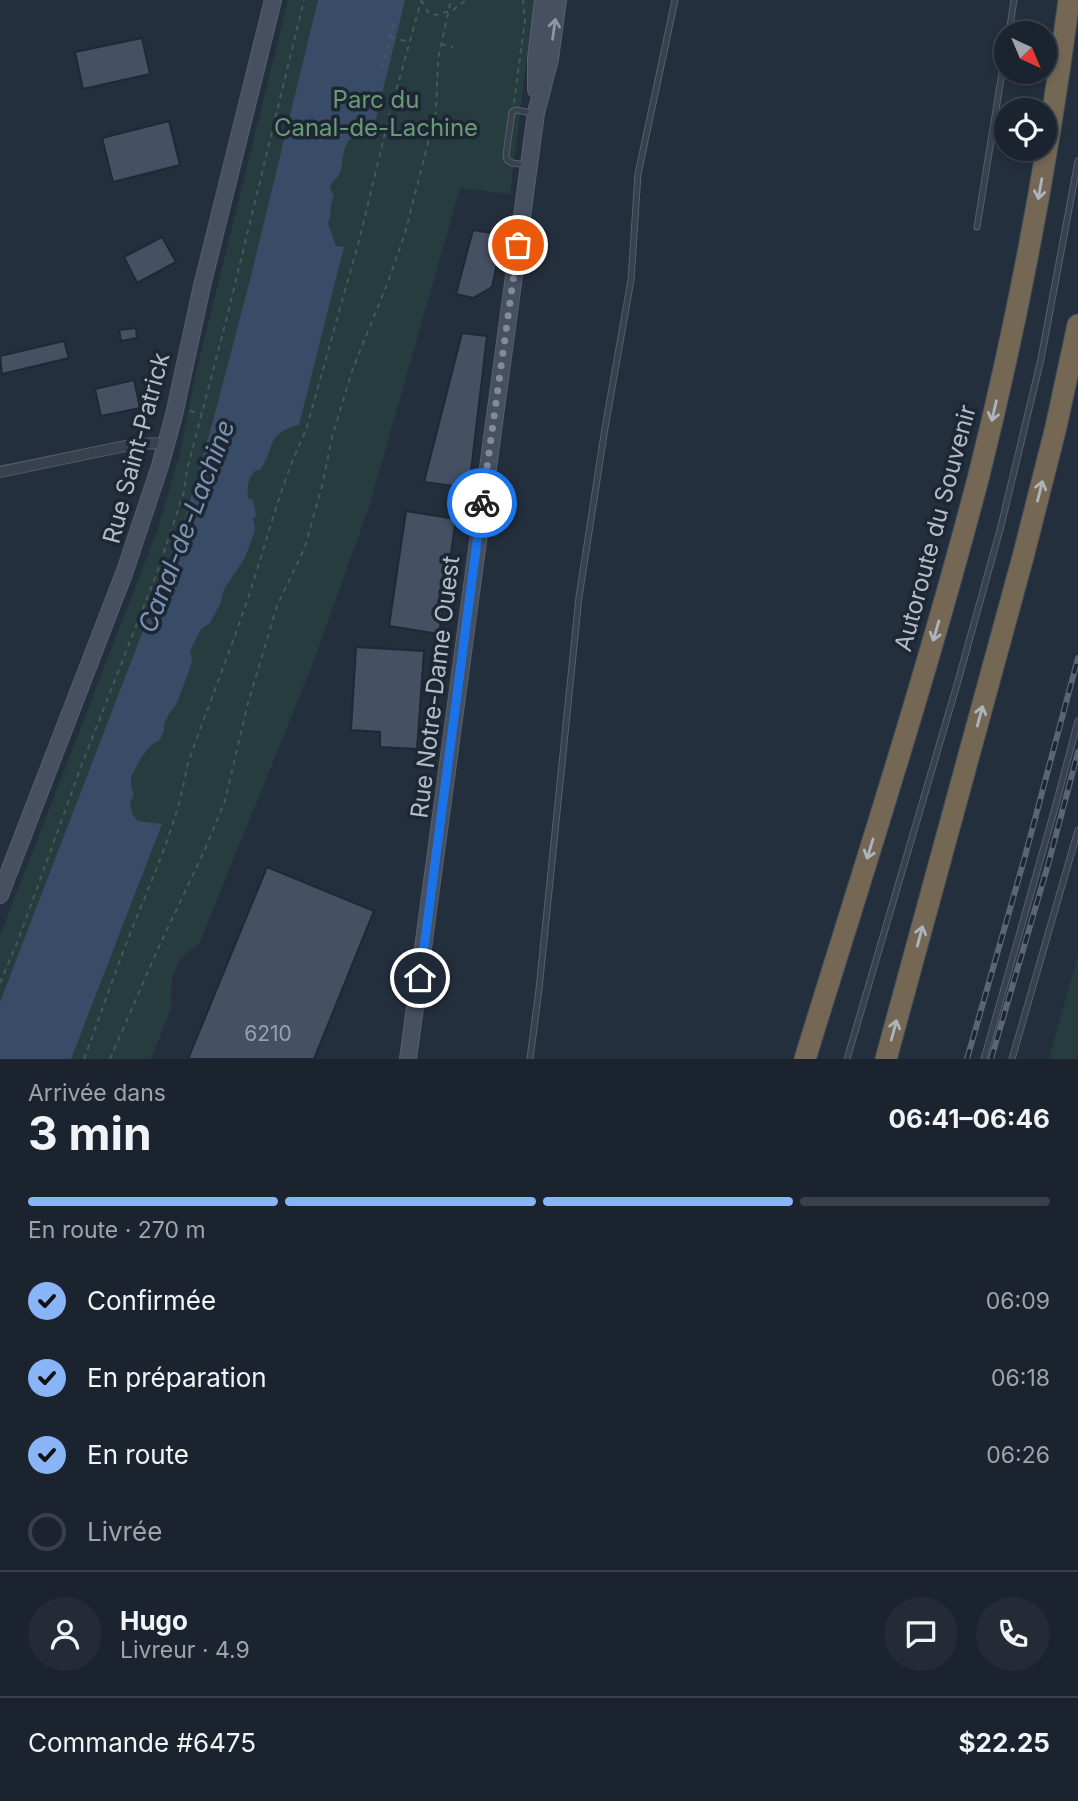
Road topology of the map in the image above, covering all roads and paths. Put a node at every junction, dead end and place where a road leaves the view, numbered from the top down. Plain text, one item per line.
1 (273, 0) edge
2 (304, 0) edge
3 (451, 0) edge
4 (466, 0) edge
5 (523, 0) edge
6 (543, 0) edge
7 (558, 0) edge
8 (675, 0) edge
9 (1014, 0) edge
10 (1069, 0) edge
11 (421, 1) edge
12 (448, 11) junction
13 (1011, 21) edge
14 (393, 25) dead end
15 (390, 37) junction
16 (409, 42) junction
17 (441, 44) junction
18 (453, 47) dead end
19 (382, 68) dead end
20 (1000, 84) edge
21 (514, 102) dead end
22 (536, 113) junction
23 (1078, 161) edge
24 (528, 165) junction
25 (977, 227) dead end
26 (1078, 325) edge
27 (188, 411) dead end
28 (202, 413) junction
29 (166, 443) junction
30 (0, 472) edge
31 (1078, 721) edge
32 (1078, 830) edge
33 (0, 895) edge
34 (0, 983) edge
35 (84, 1059) edge
36 (110, 1059) edge
37 (408, 1059) edge
38 (530, 1059) edge
39 (806, 1059) edge
40 (847, 1059) edge
41 (886, 1059) edge
42 (984, 1059) edge
43 (1012, 1059) edge

1 - 29 main road, Rue Saint-Patrick
2 - 28 path
3 - 12 path
4 - 12 path
5 - 21 path
6 - 22 main road, Rue Notre-Dame Ouest
22 -> 7 main road, Rue Notre-Dame Ouest
8 - 38 lane
9 - 13 lane
10 -> 39 highway, Autoroute du Souvenir
11 - 12 path
11 - 16 path
12 - 17 path
14 - 15 path
15 - 16 path
15 - 19 path
16 - 35 path
17 - 18 path
17 - 36 path
20 - 25 lane
22 - 24 main road, Rue Notre-Dame Ouest
22 - 24 lane
23 - 40 lane
24 - 37 main road, Rue Notre-Dame Ouest
41 -> 26 highway
27 - 28 path
28 - 34 path
29 - 30 street
29 - 33 main road, Rue Saint-Patrick
31 - 42 lane
32 - 43 lane

